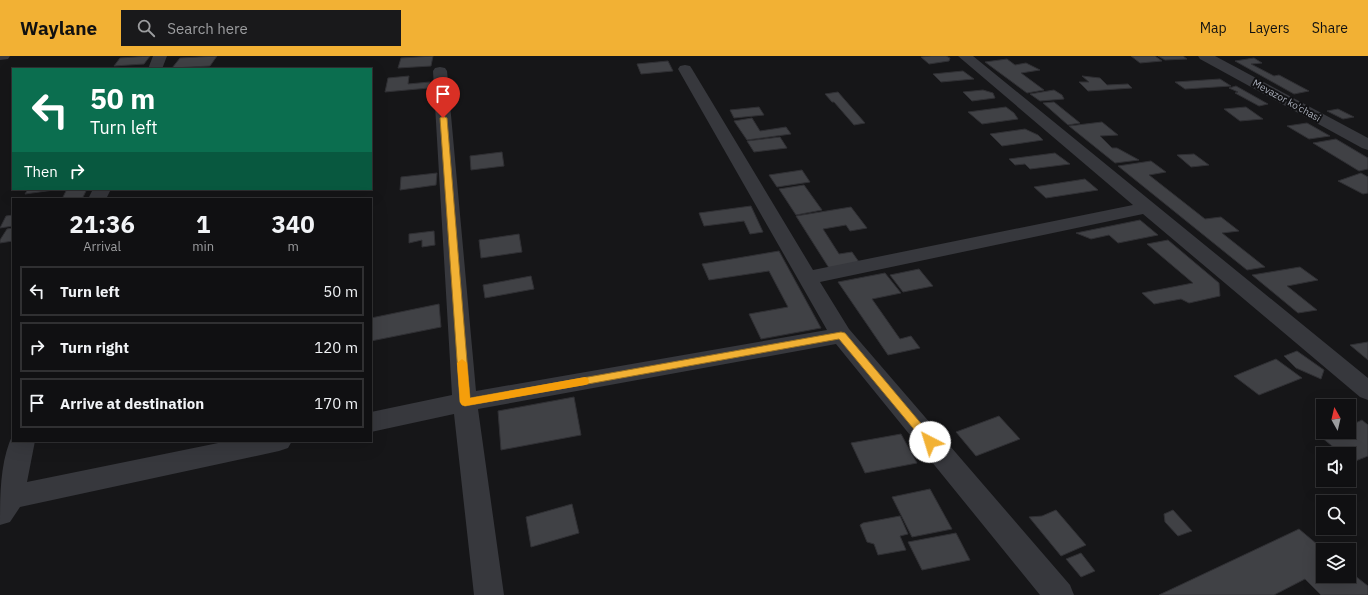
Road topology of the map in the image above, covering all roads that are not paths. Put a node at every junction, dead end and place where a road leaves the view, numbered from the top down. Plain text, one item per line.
1 (160, 56) edge
2 (965, 56) edge
3 (1206, 56) edge
4 (155, 68) edge
5 (685, 69) dead end
6 (440, 71) dead end
7 (1368, 145) edge
8 (1146, 208) junction
9 (808, 278) junction
10 (841, 336) junction
11 (1368, 391) edge
12 (465, 402) junction
13 (372, 422) edge
14 (22, 442) edge
15 (275, 442) edge
16 (5, 505) edge
17 (489, 595) edge
18 (1059, 595) edge

1 - 4 street
2 - 8 street
3 - 7 street, Mevazor ko'chasi
5 - 9 street
6 - 12 street
8 - 9 street
8 - 11 street
9 - 10 street
10 - 12 street
10 - 18 street
12 - 13 street
12 - 17 street
14 - 16 street
15 - 16 street

